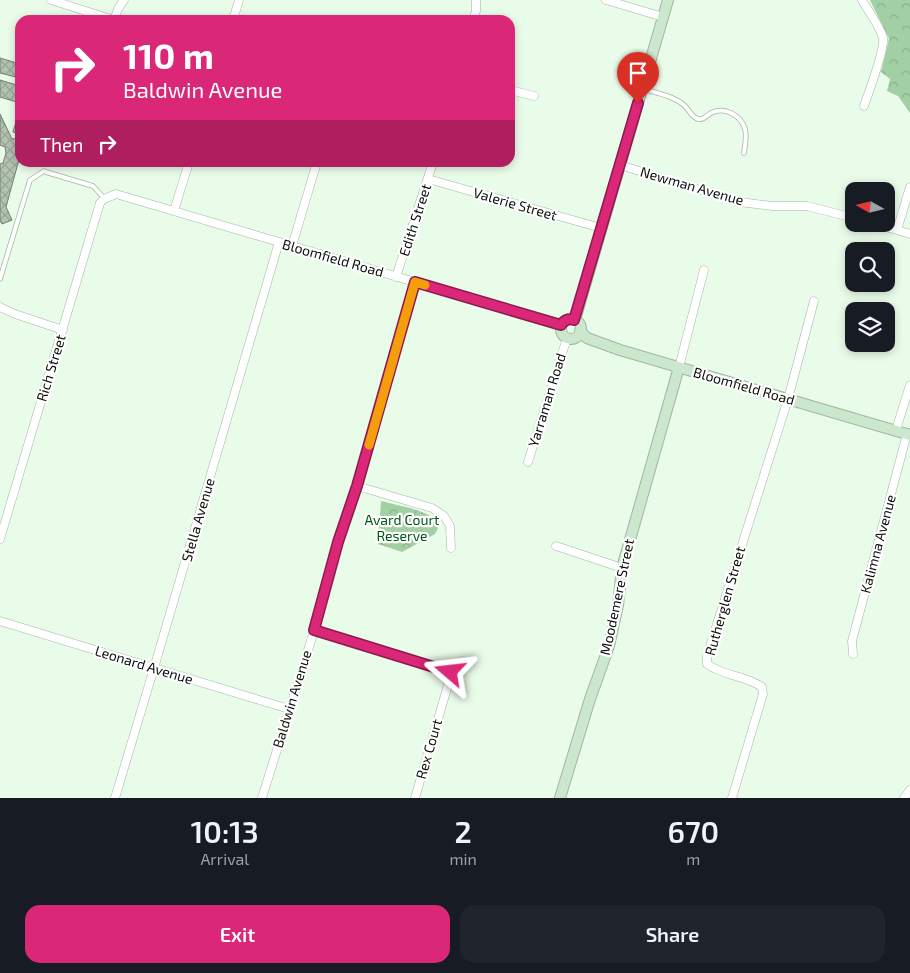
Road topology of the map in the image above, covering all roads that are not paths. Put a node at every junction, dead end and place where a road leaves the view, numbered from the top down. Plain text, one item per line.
1 (51, 0) edge
2 (124, 0) edge
3 (239, 0) edge
4 (476, 0) edge
5 (606, 0) edge
6 (668, 0) edge
7 (862, 0) edge
8 (98, 15) edge
9 (116, 15) edge
10 (234, 15) edge
11 (475, 15) edge
12 (663, 16) junction
13 (642, 88) junction
14 (515, 91) edge
15 (534, 96) dead end
16 (864, 106) dead end
17 (744, 153) dead end
18 (620, 165) junction
19 (187, 167) edge
20 (316, 167) edge
21 (432, 167) edge
22 (428, 179) junction
23 (910, 187) edge
24 (104, 199) junction
25 (174, 211) junction
26 (845, 216) edge
27 (601, 228) junction
28 (897, 230) joint
29 (910, 234) edge
30 (279, 242) junction
31 (292, 246) junction
32 (704, 270) dead end
33 (396, 277) junction
34 (0, 279) edge
35 (415, 282) junction
36 (814, 301) dead end
37 (0, 307) edge
38 (574, 320) junction
39 (561, 325) junction
40 (62, 330) junction
41 (580, 331) junction
42 (567, 338) junction
43 (679, 367) junction
44 (910, 385) edge
45 (788, 399) junction
46 (896, 430) junction
47 (908, 434) edge
48 (528, 462) dead end
49 (357, 486) junction
50 (0, 539) edge
51 (556, 546) dead end
52 (451, 548) dead end
53 (622, 568) junction
54 (0, 621) edge
55 (314, 630) junction
56 (853, 654) dead end
57 (462, 661) dead end
58 (154, 668) junction
59 (450, 672) junction
60 (289, 708) junction
61 (910, 790) edge
62 (115, 798) edge
63 (262, 798) edge
64 (415, 798) edge
65 (560, 798) edge
66 (732, 798) edge
67 (904, 798) edge

1 - 8 street
2 - 9 street
3 - 10 street
4 - 11 street
5 - 12 street
6 - 12 street
7 - 16 street
12 - 13 street
13 - 17 lane
13 - 18 street
14 - 15 street
18 - 26 street, Newman Avenue
18 - 27 street
19 - 25 street
20 - 31 street
21 - 22 street, Edith Street
22 - 27 street, Valerie Street
22 - 33 street, Edith Street
23 - 28 street
24 - 25 street, Bloomfield Road
24 - 34 lane
24 - 40 street, Rich Street
25 - 30 street, Bloomfield Road
27 - 38 street
28 - 29 street
30 - 31 street, Bloomfield Road
30 - 58 street, Stella Avenue
31 - 33 street, Bloomfield Road
32 - 43 street
33 - 35 street, Bloomfield Road
35 - 39 street, Bloomfield Road
35 - 49 street, Baldwin Avenue
36 - 45 street
37 - 40 street
38 - 39 street
38 - 41 street
39 - 42 street
40 - 50 street, Rich Street
41 - 42 street
41 - 43 street, Bloomfield Road
42 - 48 street, Yarraman Road
43 - 45 street, Bloomfield Road
43 - 53 street, Moodemere Street
44 - 46 street
45 - 46 street, Bloomfield Road
45 - 66 street, Rutherglen Street
46 - 47 street, Bloomfield Road
47 - 56 street, Kalimna Avenue
49 - 52 street
49 - 55 street, Baldwin Avenue
51 - 53 street
53 - 65 street, Moodemere Street
54 - 58 street, Leonard Avenue
55 - 59 street
55 - 60 street, Baldwin Avenue
57 - 59 street
58 - 60 street, Leonard Avenue
58 - 62 street, Stella Avenue
59 - 64 street, Rex Court
60 - 63 street, Baldwin Avenue
61 - 67 street

